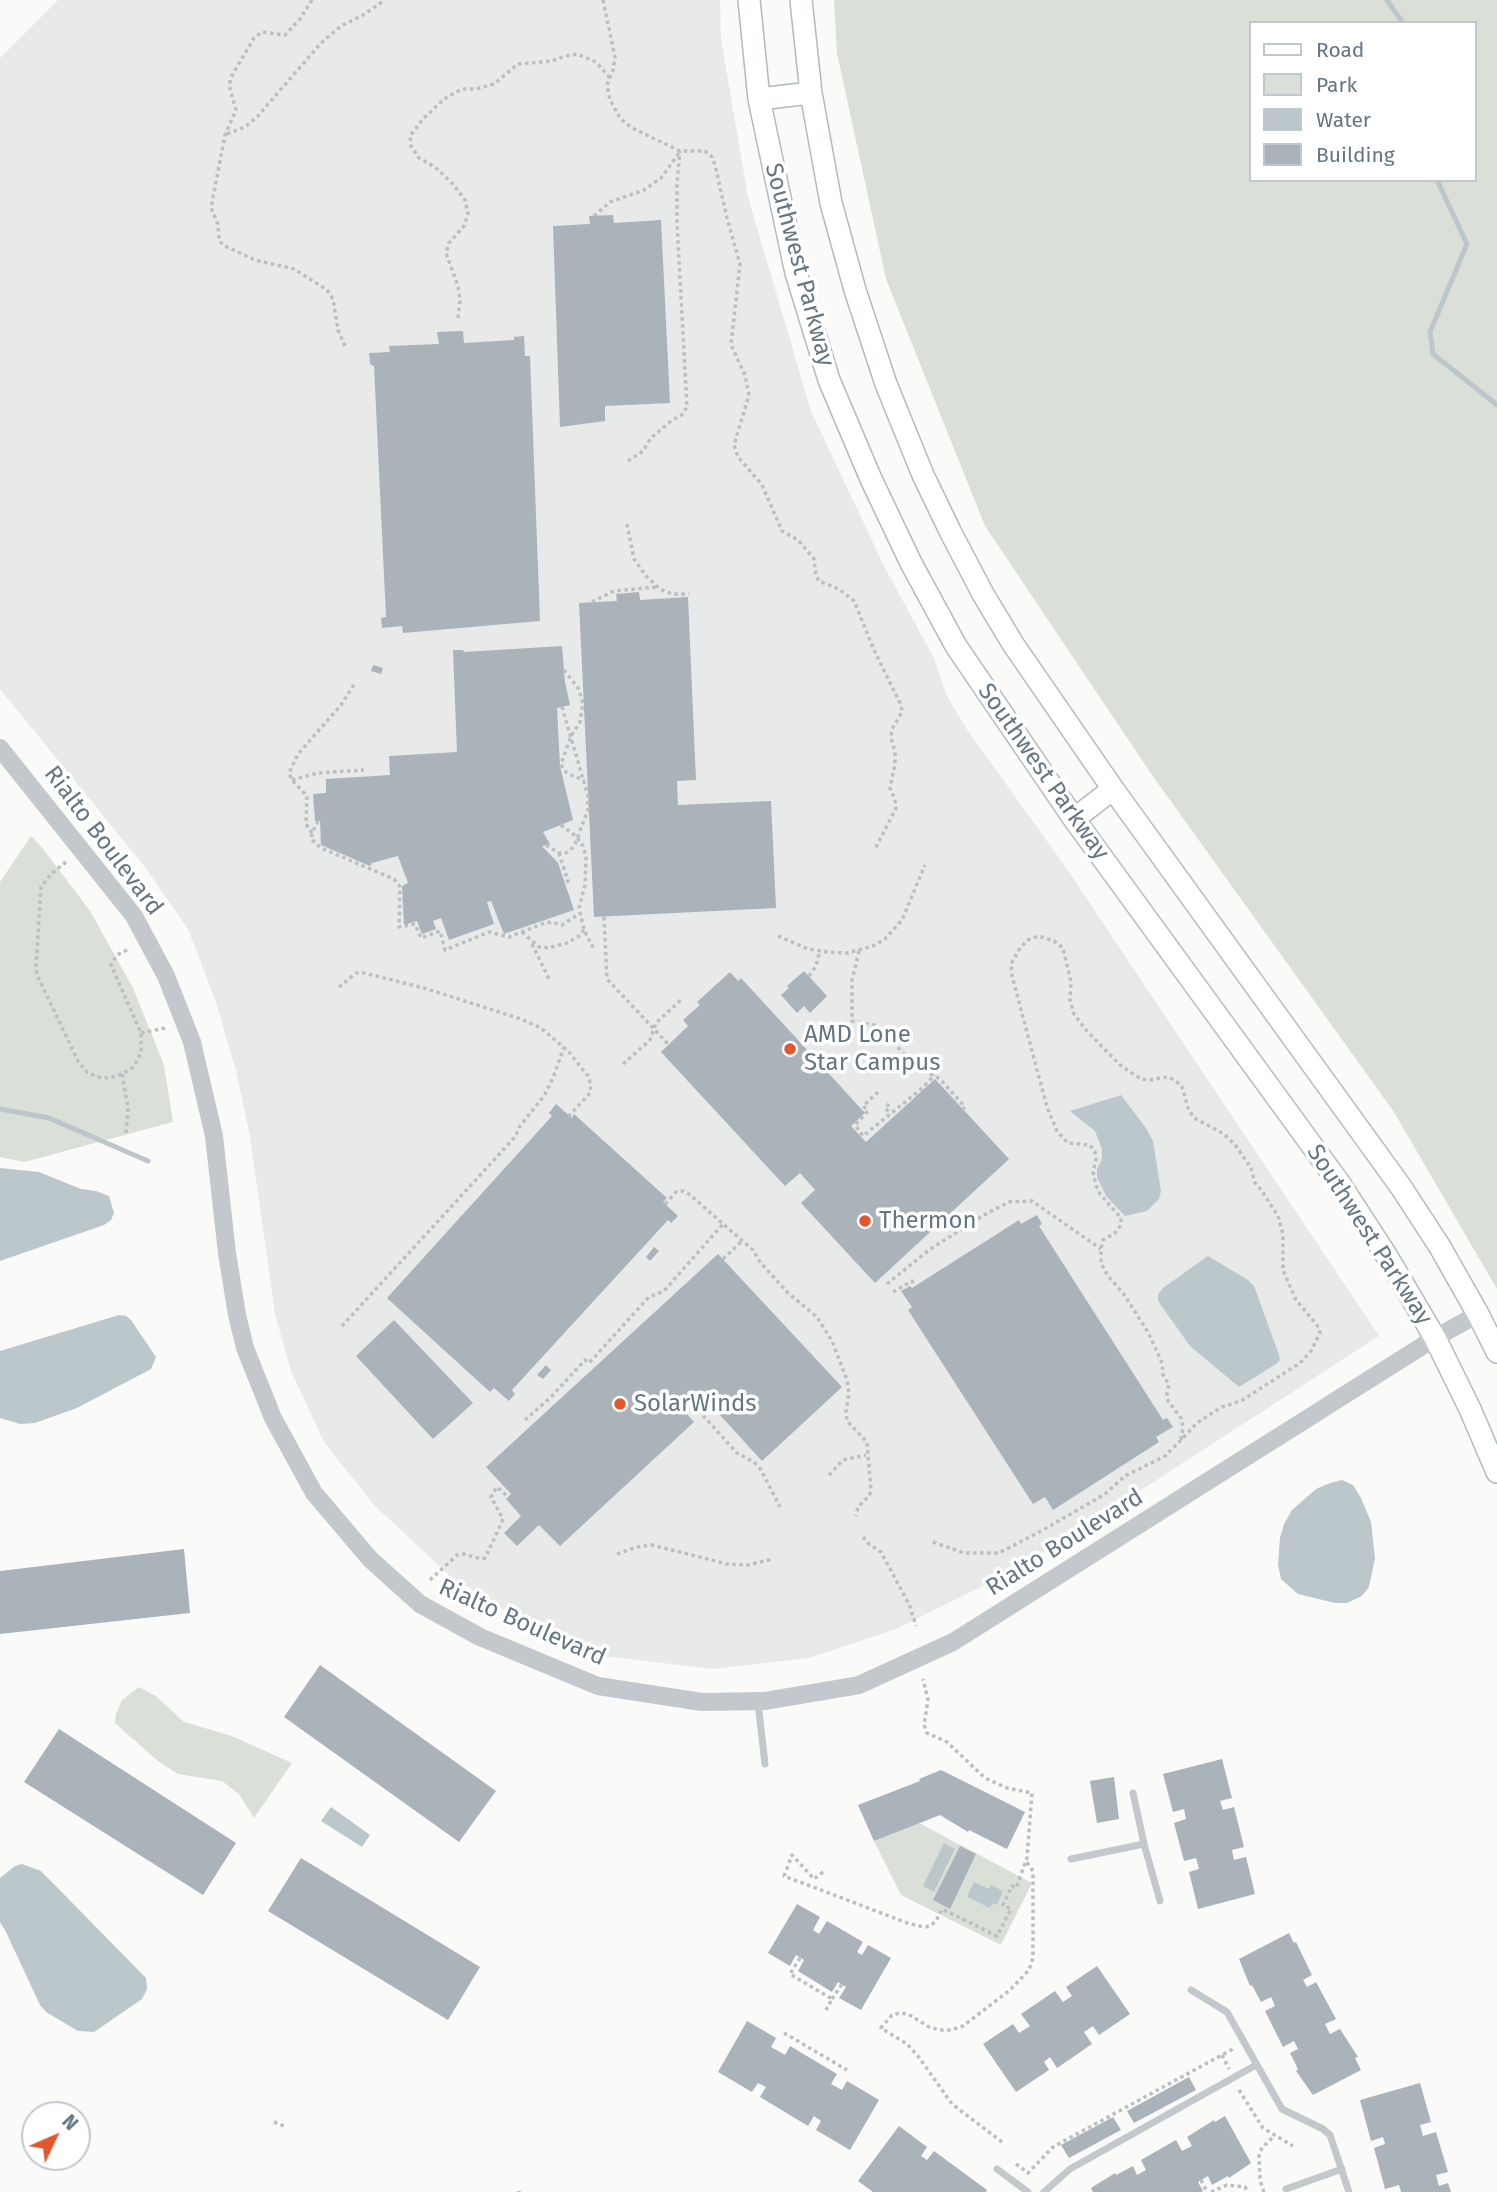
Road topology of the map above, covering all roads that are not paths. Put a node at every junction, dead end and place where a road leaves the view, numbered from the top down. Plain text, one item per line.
1 (749, 0) edge
2 (801, 0) edge
3 (811, 93) junction
4 (759, 99) junction
5 (0, 748) edge
6 (1113, 789) junction
7 (1074, 818) junction
8 (1478, 1314) junction
9 (1435, 1338) junction
10 (1497, 1352) edge
11 (1497, 1472) edge
12 (758, 1701) junction
13 (765, 1764) dead end
14 (1133, 1793) dead end
15 (1144, 1844) junction
16 (1072, 1859) dead end
17 (1160, 1901) dead end
18 (1191, 1990) dead end
19 (1256, 2065) junction
20 (997, 2169) dead end
21 (1342, 2169) junction
22 (1286, 2189) dead end
23 (1028, 2192) edge
24 (1044, 2192) edge
25 (1349, 2192) edge

1 - 4 main road, Southwest Parkway
2 - 3 main road, Southwest Parkway
3 - 4 main road
3 - 6 main road, Southwest Parkway
4 - 7 main road, Southwest Parkway
5 - 12 street, Rialto Boulevard
6 - 7 main road
6 - 8 main road, Southwest Parkway
7 - 9 main road, Southwest Parkway
8 - 9 street, Rialto Boulevard
8 - 10 main road, Southwest Parkway
9 - 11 main road, Southwest Parkway
9 - 12 street, Rialto Boulevard
12 - 13 lane
14 - 15 lane
15 - 16 lane
15 - 17 lane
18 - 19 lane
19 - 21 lane
19 - 24 lane
20 - 23 lane
21 - 22 lane
21 - 25 lane

